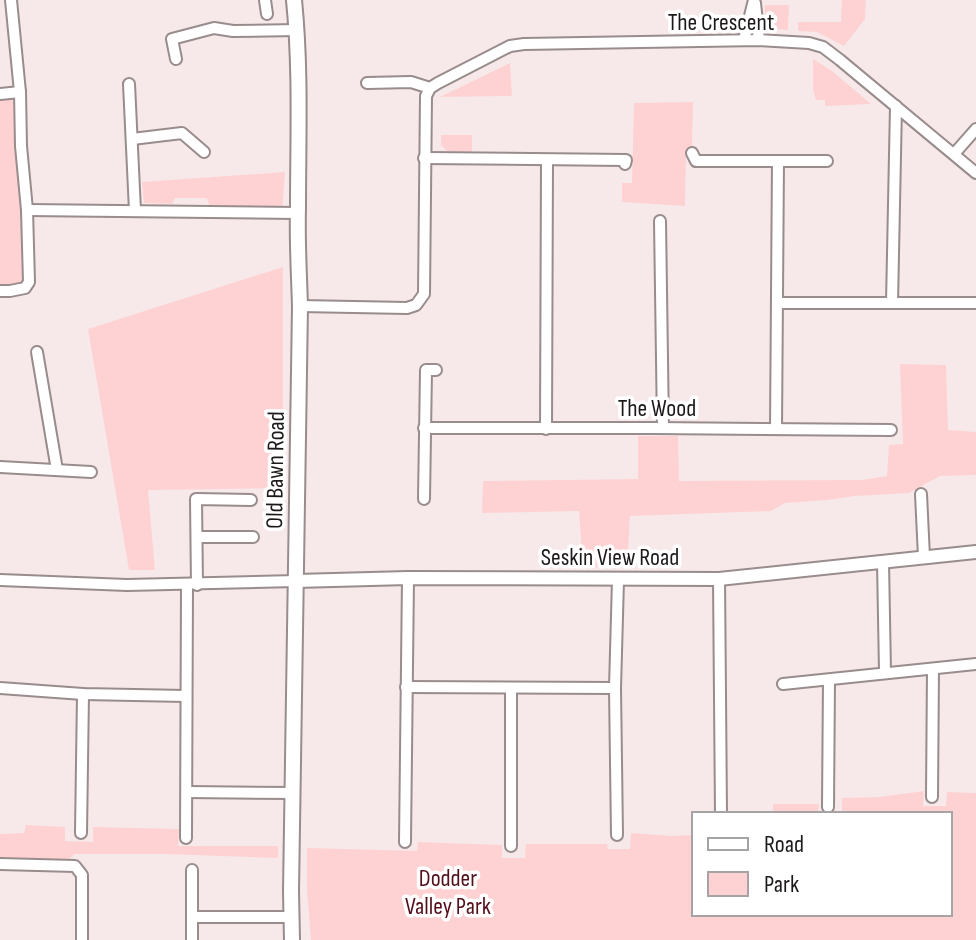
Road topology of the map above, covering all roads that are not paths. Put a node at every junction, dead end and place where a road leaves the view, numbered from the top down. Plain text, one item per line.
1 (11, 0) edge
2 (265, 0) edge
3 (294, 0) edge
4 (754, 0) edge
5 (267, 14) dead end
6 (297, 30) junction
7 (744, 40) junction
8 (759, 40) junction
9 (176, 59) dead end
10 (367, 83) dead end
11 (129, 84) dead end
12 (430, 88) junction
13 (20, 92) junction
14 (0, 94) edge
15 (896, 106) junction
16 (976, 129) edge
17 (132, 139) junction
18 (204, 152) dead end
19 (692, 153) dead end
20 (954, 154) junction
21 (424, 158) junction
22 (547, 160) junction
23 (778, 161) junction
24 (827, 161) dead end
25 (625, 164) dead end
26 (976, 173) edge
27 (27, 210) junction
28 (135, 211) junction
29 (298, 213) junction
30 (660, 221) dead end
31 (0, 291) edge
32 (777, 303) junction
33 (892, 303) junction
34 (976, 303) edge
35 (300, 306) junction
36 (37, 352) dead end
37 (436, 370) dead end
38 (424, 428) junction
39 (663, 428) junction
40 (546, 429) junction
41 (776, 429) junction
42 (891, 430) dead end
43 (0, 467) edge
44 (57, 470) junction
45 (91, 472) dead end
46 (921, 494) dead end
47 (424, 499) dead end
48 (251, 500) dead end
49 (197, 537) junction
50 (253, 537) dead end
51 (976, 552) edge
52 (924, 557) junction
53 (883, 562) junction
54 (408, 578) junction
55 (719, 579) junction
56 (0, 580) edge
57 (618, 580) junction
58 (296, 581) junction
59 (192, 585) junction
60 (976, 664) edge
61 (933, 669) junction
62 (885, 672) junction
63 (829, 680) junction
64 (783, 684) dead end
65 (406, 687) junction
66 (0, 688) edge
67 (511, 688) junction
68 (615, 688) junction
69 (83, 694) junction
70 (186, 696) junction
71 (187, 792) junction
72 (293, 793) junction
73 (932, 797) dead end
74 (828, 807) dead end
75 (721, 812) edge
76 (81, 833) dead end
77 (617, 835) dead end
78 (186, 838) dead end
79 (405, 842) dead end
80 (511, 846) dead end
81 (0, 864) edge
82 (192, 870) dead end
83 (193, 917) junction
84 (292, 917) junction
85 (82, 940) edge
86 (192, 940) edge
87 (292, 940) edge

1 - 13 street
2 - 5 street
3 - 6 main road, Old Bawn Road
4 - 7 street
4 - 8 street
6 - 9 street
6 - 29 main road, Old Bawn Road
7 - 8 street, The Crescent
7 - 12 street, The Crescent
8 - 15 street, The Crescent
10 - 12 street
11 - 17 street
12 - 21 street
13 - 14 street
13 - 27 street
15 - 20 street, The Crescent
15 - 33 street
16 - 20 street
17 - 18 street
17 - 28 street
19 - 23 street
20 - 26 street, The Crescent
21 - 22 street
21 - 35 street
22 - 25 street
22 - 40 street
23 - 24 street
23 - 32 street
27 - 28 street
27 - 31 street
28 - 29 street
29 - 35 main road, Old Bawn Road
30 - 39 street
32 - 33 street
32 - 41 street
33 - 34 street
35 - 58 main road, Old Bawn Road
36 - 44 street
37 - 38 street
38 - 40 street, The Wood
38 - 47 street
39 - 40 street, The Wood
39 - 41 street, The Wood
41 - 42 street, The Wood
43 - 44 street
44 - 45 street
46 - 52 street
48 - 49 street
49 - 50 street
49 - 59 street
51 - 52 street, Seskin View Road
52 - 53 street, Seskin View Road
53 - 55 street, Seskin View Road
53 - 62 street
54 - 57 street, Seskin View Road
54 - 58 street, Seskin View Road
54 - 65 street
55 - 57 street, Seskin View Road
55 - 75 street
56 - 59 street
57 - 68 street
58 - 59 street
58 - 72 main road, Old Bawn Road
59 - 70 street
60 - 61 street
61 - 62 street
61 - 73 street
62 - 63 street
63 - 64 street
63 - 74 street
65 - 67 street
65 - 79 street
66 - 69 street
67 - 68 street
67 - 80 street
68 - 77 street
69 - 70 street
69 - 76 street
70 - 71 street
71 - 72 street
71 - 78 street
72 - 84 main road, Old Bawn Road
81 - 85 street
82 - 83 street
83 - 84 street
83 - 86 street
84 - 87 main road, Old Bawn Road

